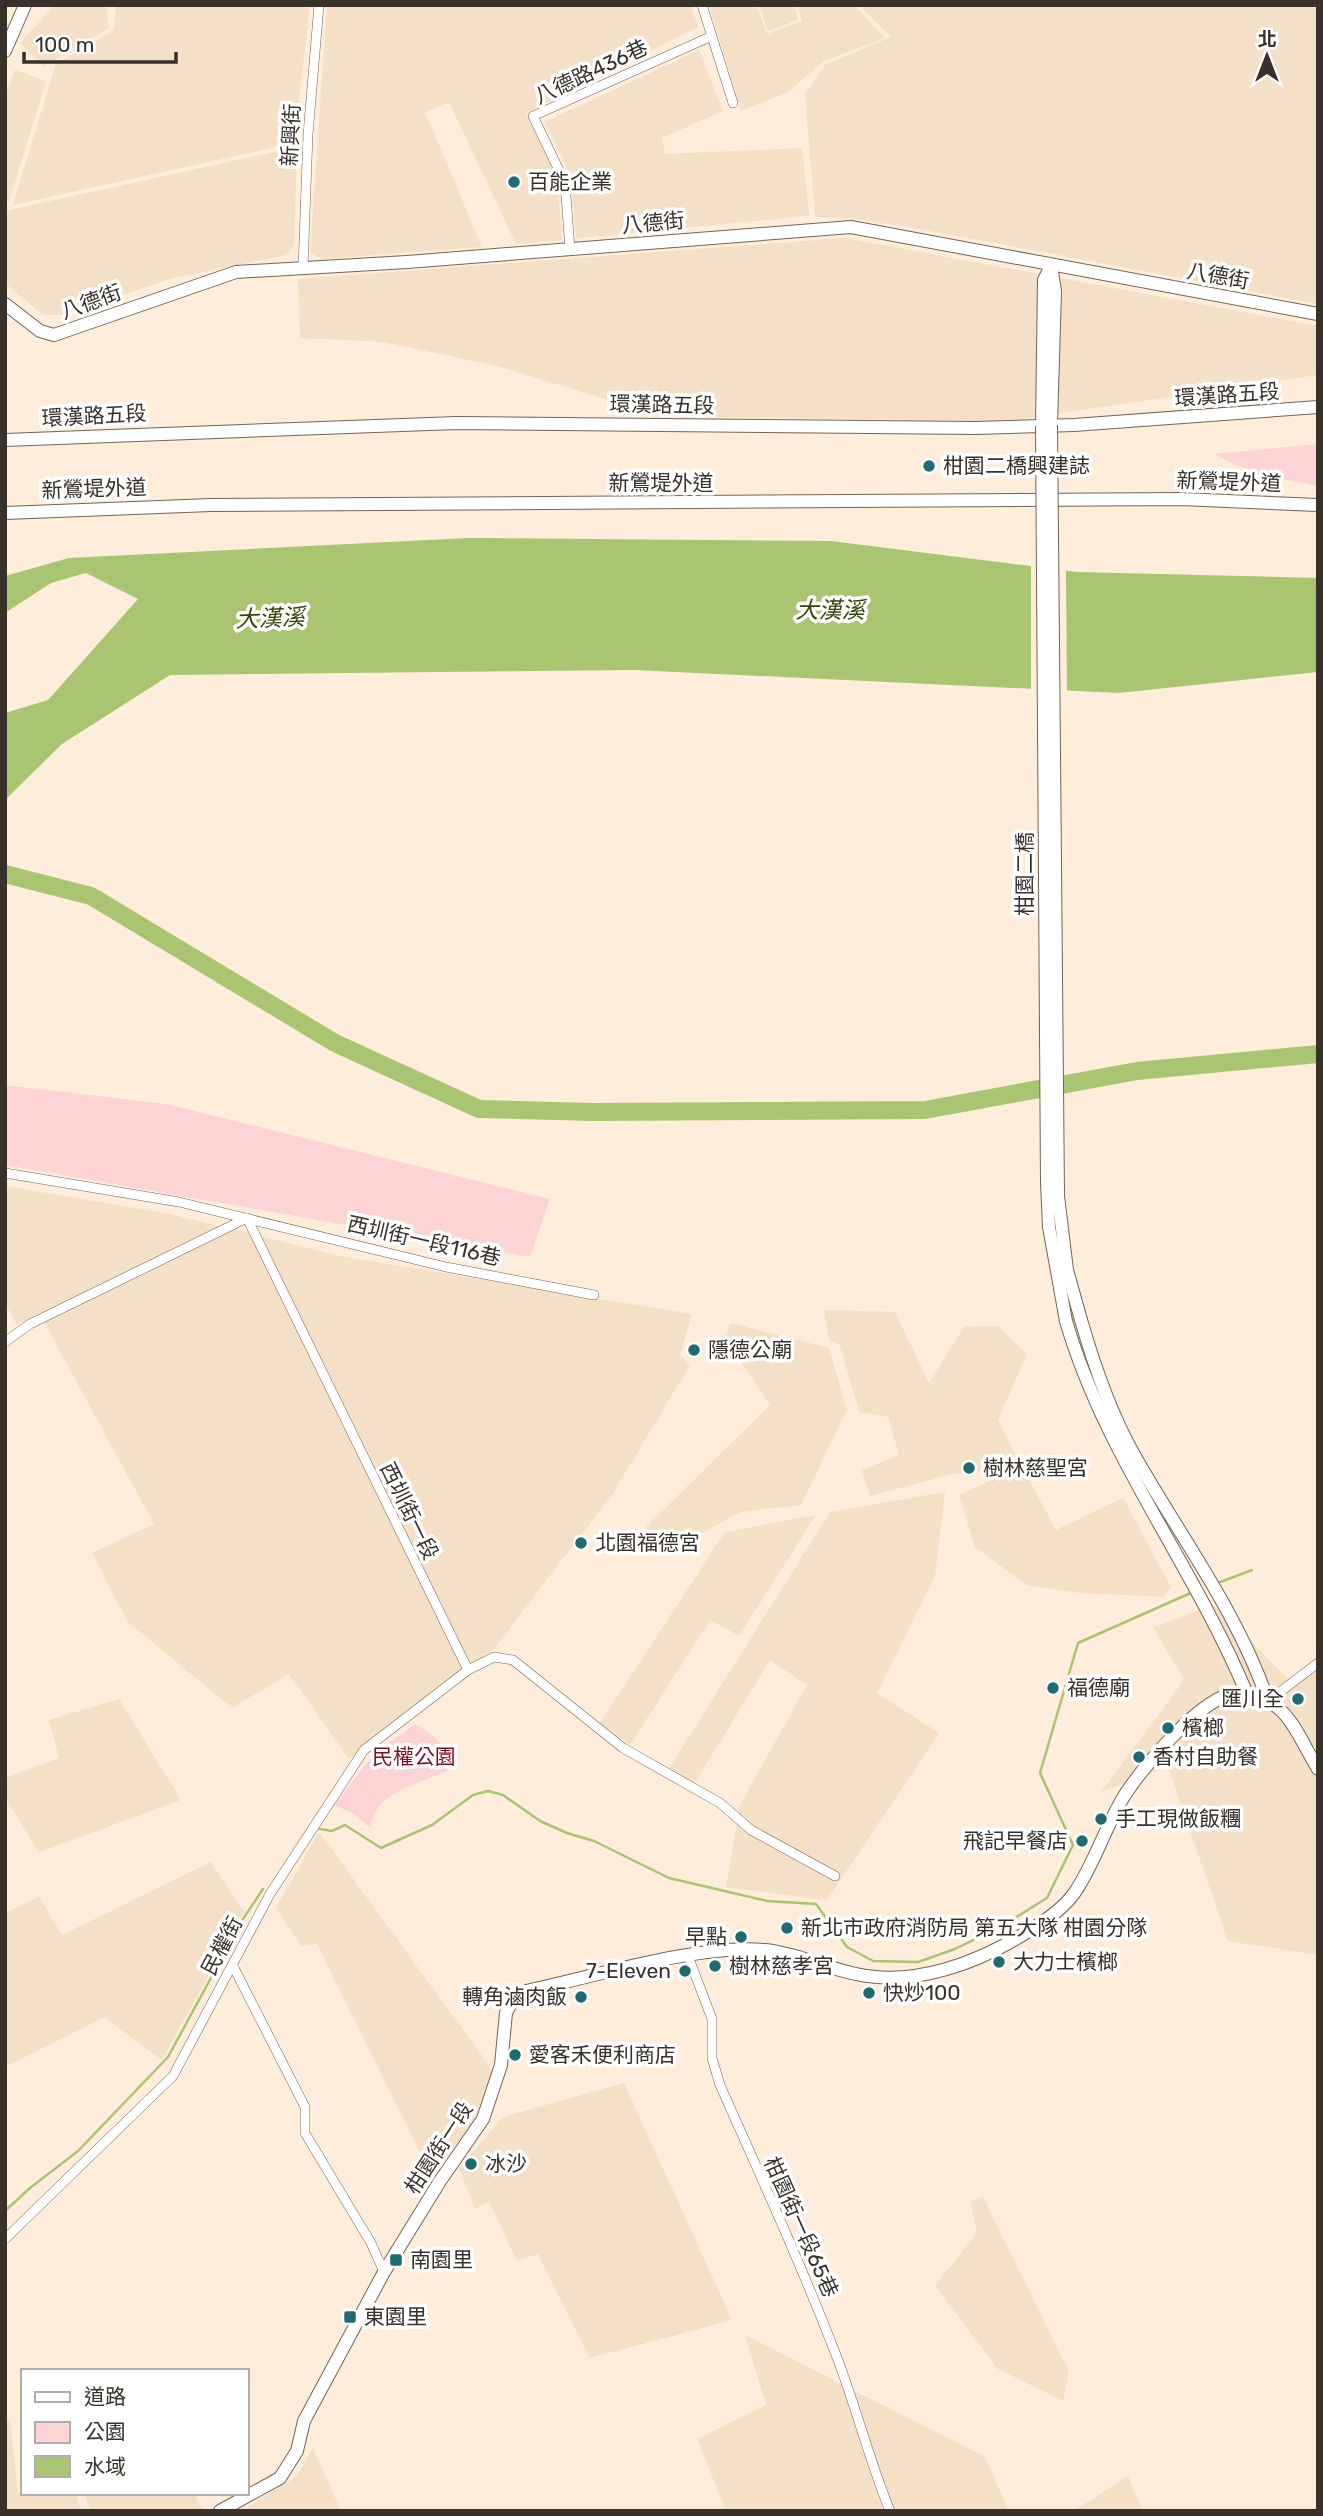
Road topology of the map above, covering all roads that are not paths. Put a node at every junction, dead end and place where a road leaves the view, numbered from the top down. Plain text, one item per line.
1 (25, 5) edge
2 (319, 5) edge
3 (702, 5) edge
4 (712, 36) junction
5 (5, 51) edge
6 (733, 103) dead end
7 (570, 249) junction
8 (1051, 266) junction
9 (303, 268) junction
10 (5, 304) edge
11 (1318, 314) edge
12 (1318, 407) edge
13 (1047, 425) junction
14 (5, 440) edge
15 (1318, 505) edge
16 (5, 513) edge
17 (5, 1173) edge
18 (247, 1218) junction
19 (594, 1295) dead end
20 (5, 1342) edge
21 (1318, 1663) edge
22 (468, 1670) junction
23 (1247, 1694) junction
24 (1268, 1701) junction
25 (1318, 1769) edge
26 (835, 1876) dead end
27 (688, 1956) junction
28 (233, 1966) junction
29 (5, 2239) edge
30 (384, 2272) junction
31 (220, 2511) edge
32 (890, 2511) edge

1 - 5 street
2 - 9 street, 新興街
3 - 4 street
4 - 6 street
4 - 7 street, 八德路436巷
7 - 8 street, 八德街
7 - 9 street, 八德街
8 - 11 street, 八德街
8 - 13 street
9 - 10 street, 八德街
12 - 13 street, 環漢路五段
13 - 14 street, 環漢路五段
13 - 23 street, 柑園二橋, bridge
13 - 24 street, 柑園二橋, bridge
15 - 16 street, 新鶯堤外道
17 - 18 street, 西圳街一段116巷
18 - 19 street, 西圳街一段116巷
18 - 20 street
18 - 22 street, 西圳街一段
21 - 24 street
22 - 26 street
22 - 28 street, 民權街
23 - 24 street
23 - 27 street, 柑園街一段
24 - 25 street
27 - 30 street, 柑園街一段
27 - 32 street, 柑園街一段65巷
28 - 29 street, 民權街
28 - 30 street
30 - 31 street, 柑園街一段

